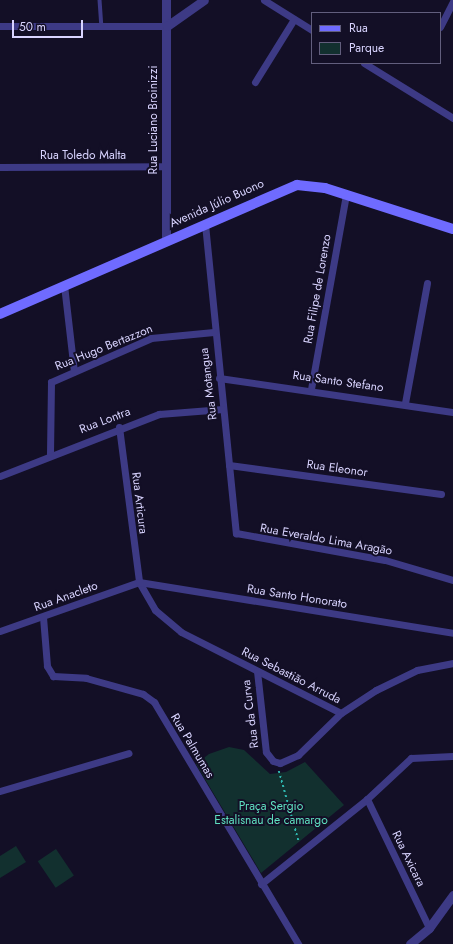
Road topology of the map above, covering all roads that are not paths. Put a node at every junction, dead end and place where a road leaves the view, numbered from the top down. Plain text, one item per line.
1 (100, 0) edge
2 (166, 0) edge
3 (204, 0) edge
4 (264, 0) edge
5 (453, 1) edge
6 (166, 14) junction
7 (294, 19) junction
8 (175, 20) junction
9 (441, 25) edge
10 (0, 26) edge
11 (102, 26) junction
12 (166, 26) junction
13 (311, 29) edge
14 (366, 64) edge
15 (255, 82) dead end
16 (453, 118) edge
17 (166, 166) junction
18 (0, 167) edge
19 (346, 194) junction
20 (205, 224) junction
21 (453, 228) edge
22 (166, 241) junction
23 (427, 283) dead end
24 (64, 285) junction
25 (0, 314) edge
26 (214, 332) junction
27 (74, 370) junction
28 (219, 378) junction
29 (311, 389) junction
30 (404, 403) junction
31 (223, 410) junction
32 (453, 412) edge
33 (118, 427) junction
34 (50, 454) junction
35 (230, 465) junction
36 (0, 476) edge
37 (441, 494) dead end
38 (242, 537) joint
39 (453, 580) edge
40 (139, 582) junction
41 (43, 617) junction
42 (0, 631) edge
43 (453, 633) edge
44 (453, 663) edge
45 (257, 671) junction
46 (341, 713) junction
47 (129, 753) dead end
48 (453, 756) edge
49 (0, 791) edge
50 (368, 799) junction
51 (261, 884) junction
52 (453, 895) edge
53 (429, 928) junction
54 (298, 944) edge
55 (410, 944) edge

1 - 11 lane
2 - 6 street, Rua Luciano Broinizzi
3 - 8 street
4 - 7 street
5 - 9 street
6 - 8 street
6 - 12 street, Rua Luciano Broinizzi
7 - 13 street
7 - 15 street
8 - 12 street
10 - 11 street
11 - 12 street
12 - 17 street, Rua Luciano Broinizzi
14 - 16 street
17 - 18 street, Rua Toledo Malta
17 - 22 street, Rua Luciano Broinizzi
19 - 20 main road, Avenida Júlio Buono
19 - 21 main road, Avenida Júlio Buono
19 - 29 street, Rua Filipe de Lorenzo
20 - 22 main road, Avenida Júlio Buono
20 - 26 street, Rua Motangua
22 - 24 main road, Avenida Júlio Buono
23 - 30 street
24 - 25 main road, Avenida Júlio Buono
24 - 27 street
26 - 27 street, Rua Hugo Bertazzon
26 - 28 street, Rua Motangua
27 - 34 street, Rua Hugo Bertazzon
28 - 29 street, Rua Santo Stefano
28 - 31 street, Rua Motangua
29 - 30 street, Rua Santo Stefano
30 - 32 street, Rua Santo Stefano
31 - 33 street, Rua Lontra
31 - 35 street, Rua Motangua
33 - 34 street, Rua Lontra
33 - 40 street, Rua Articura
34 - 36 street, Rua Lontra
35 - 37 street, Rua Eleonor
35 - 38 street, Rua Motangua
38 - 39 street, Rua Everaldo Lima Aragão
40 - 41 street, Rua Anacleto
40 - 43 street, Rua Santo Honorato
40 - 45 street, Rua Sebastião Arruda
41 - 42 street, Rua Anacleto
41 - 51 street, Rua Palmumas
44 - 46 street, Rua Sebastião Arruda
45 - 46 street, Rua Sebastião Arruda
45 - 46 street, Rua da Curva
47 - 49 street
48 - 50 street
50 - 51 street
50 - 53 street, Rua Axicara
51 - 54 street, Rua Palmumas
52 - 53 street
53 - 55 street

